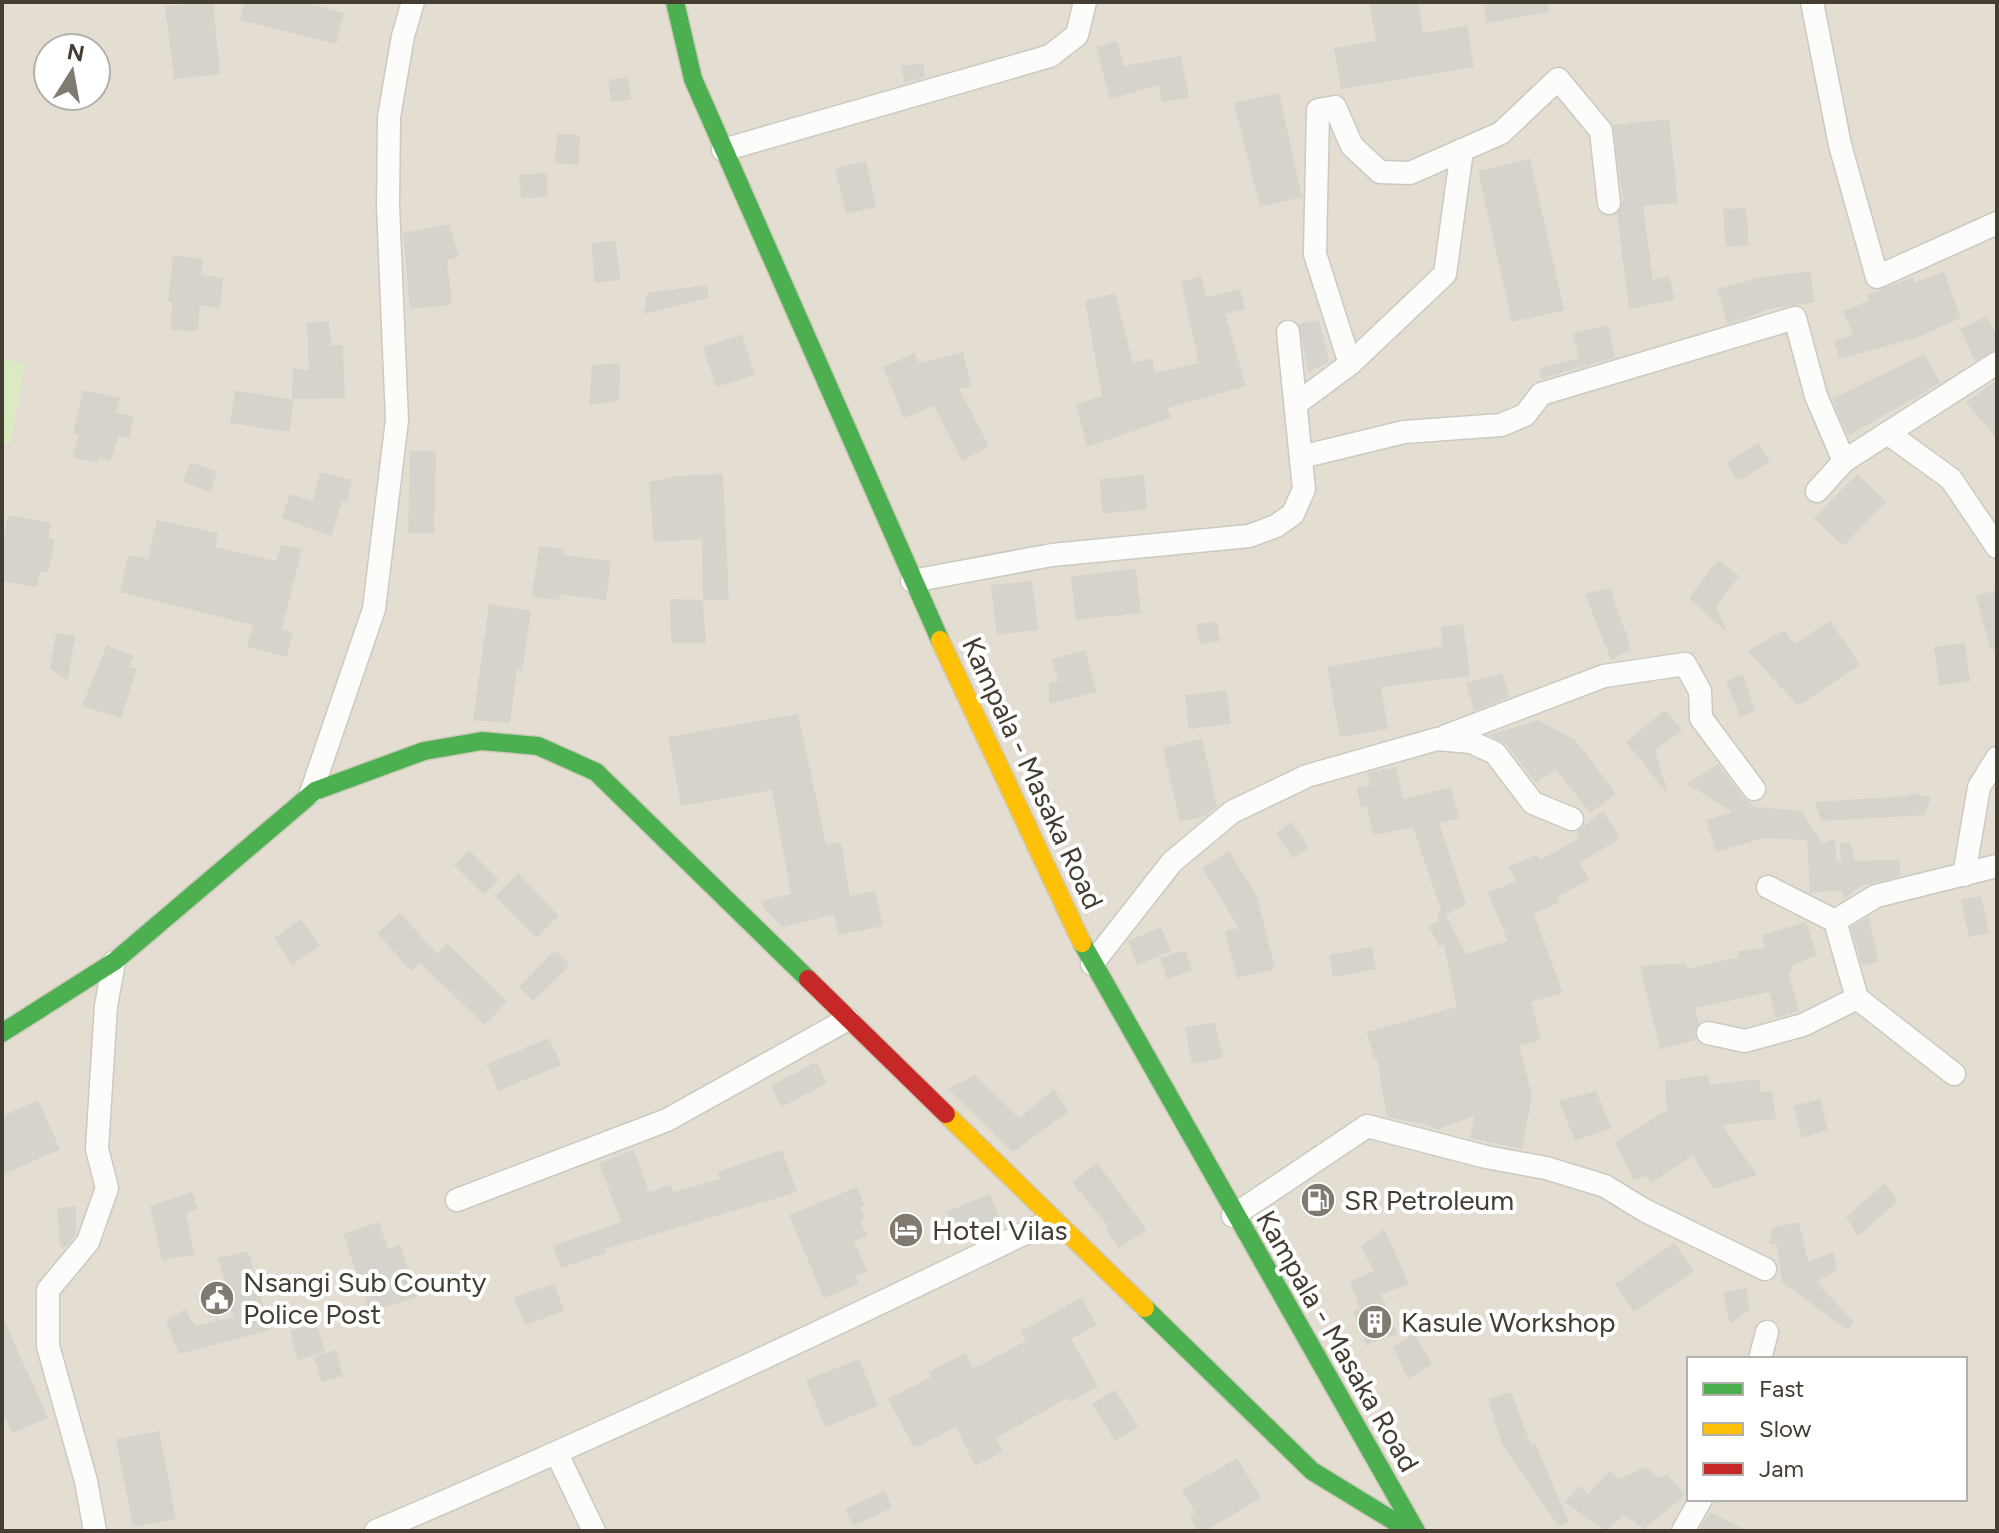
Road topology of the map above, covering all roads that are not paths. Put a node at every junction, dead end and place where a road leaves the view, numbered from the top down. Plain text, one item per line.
1 (413, 2) edge
2 (675, 2) edge
3 (1085, 2) edge
4 (1812, 2) edge
5 (723, 150) junction
6 (1462, 150) junction
7 (1609, 203) dead end
8 (1997, 223) edge
9 (1288, 332) dead end
10 (1997, 363) edge
11 (1350, 364) junction
12 (1296, 404) junction
13 (1889, 434) junction
14 (1301, 457) junction
15 (1844, 461) junction
16 (1817, 491) dead end
17 (1997, 547) edge
18 (912, 581) junction
19 (1437, 739) junction
20 (1997, 758) edge
21 (1754, 789) dead end
22 (311, 793) junction
23 (1572, 819) dead end
24 (1997, 866) edge
25 (1964, 875) junction
26 (1768, 887) dead end
27 (1835, 921) junction
28 (114, 962) junction
29 (1092, 964) junction
30 (1857, 998) junction
31 (848, 1019) junction
32 (2, 1033) edge
33 (1708, 1033) dead end
34 (1954, 1074) dead end
35 (457, 1200) dead end
36 (1233, 1216) junction
37 (1052, 1220) junction
38 (1765, 1269) dead end
39 (1767, 1332) dead end
40 (1761, 1357) edge
41 (557, 1454) junction
42 (1700, 1501) edge
43 (95, 1531) edge
44 (376, 1531) edge
45 (594, 1531) edge
46 (1410, 1531) edge
47 (1416, 1531) edge
48 (1683, 1531) edge

1 - 22 street
2 - 5 street, Kampala - Masaka Road
3 - 5 street
4 - 8 street
5 - 18 street, Kampala - Masaka Road
6 - 7 street
6 - 11 street
6 - 11 street
9 - 12 street
10 - 13 street
11 - 12 street
12 - 14 street
13 - 15 street
13 - 17 street
14 - 15 street
14 - 18 street
15 - 16 street
18 - 29 street, Kampala - Masaka Road
19 - 21 street
19 - 23 street
19 - 29 street
20 - 25 street
22 - 28 street
22 - 31 street
24 - 25 street
25 - 27 street
26 - 27 street
27 - 30 street
28 - 32 street
28 - 43 street
29 - 36 street, Kampala - Masaka Road
30 - 33 street
30 - 34 street
31 - 35 street
31 - 37 street
36 - 38 street
36 - 47 street, Kampala - Masaka Road
37 - 41 street
37 - 46 street
39 - 40 street
41 - 44 street
41 - 45 street
42 - 48 street

